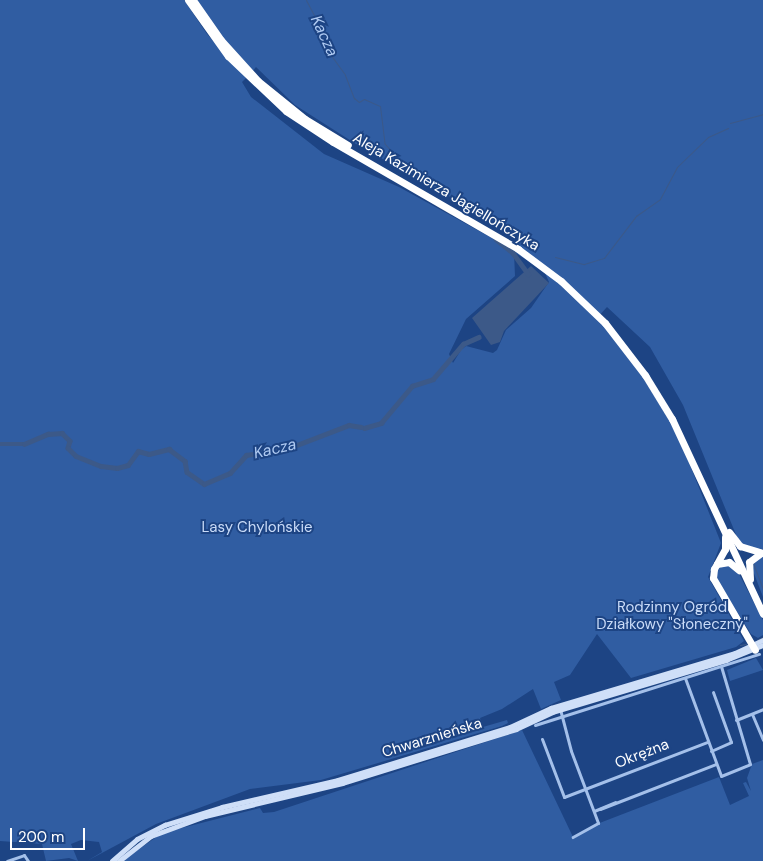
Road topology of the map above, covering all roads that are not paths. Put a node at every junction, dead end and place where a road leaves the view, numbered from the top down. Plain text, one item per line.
1 (188, 0) edge
2 (193, 0) edge
3 (727, 531) junction
4 (762, 553) edge
5 (716, 565) junction
6 (748, 578) junction
7 (763, 604) edge
8 (763, 614) edge
9 (763, 640) edge
10 (763, 645) edge
11 (756, 650) junction
12 (721, 666) junction
13 (685, 678) junction
14 (713, 692) dead end
15 (559, 708) junction
16 (763, 709) edge
17 (752, 714) junction
18 (562, 716) junction
19 (736, 720) junction
20 (534, 725) dead end
21 (542, 738) dead end
22 (763, 740) edge
23 (707, 742) junction
24 (711, 752) junction
25 (716, 764) junction
26 (585, 789) junction
27 (261, 800) junction
28 (594, 811) junction
29 (573, 837) dead end
30 (7, 861) edge
31 (28, 861) edge
32 (112, 861) edge
33 (119, 861) edge

1 - 3 highway, Aleja Kazimierza Jagiellończyka
2 - 3 highway, Aleja Kazimierza Jagiellończyka
3 - 4 highway
3 - 5 highway
3 - 6 highway, Aleja Kazimierza Jagiellończyka
4 - 6 highway
5 - 6 highway
5 - 11 highway
6 - 7 highway, Aleja Kazimierza Jagiellończyka
6 - 8 highway, Aleja Kazimierza Jagiellończyka
9 - 11 main road, Chwarznieńska
10 - 11 main road, Chwarznieńska
11 - 12 street, Chwarznieńska
11 - 15 main road, Chwarznieńska
12 - 13 street, Chwarznieńska
12 - 19 street
13 - 18 street, Chwarznieńska
13 - 23 street
14 - 24 street
15 - 18 street
15 - 27 main road, Chwarznieńska
16 - 17 street
17 - 19 street
17 - 22 street
18 - 20 street, Chwarznieńska
18 - 26 street
19 - 25 street
21 - 26 street, Okrężna
23 - 24 street
23 - 26 street, Okrężna
24 - 25 street
25 - 28 street
26 - 28 street
27 - 32 main road, Chwarznieńska
27 - 33 main road, Chwarznieńska
28 - 29 street
30 - 31 street

